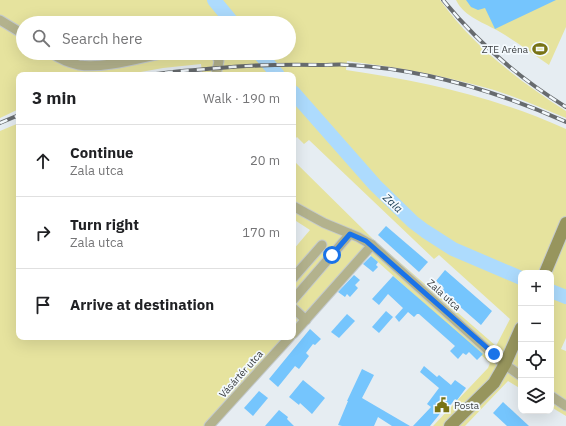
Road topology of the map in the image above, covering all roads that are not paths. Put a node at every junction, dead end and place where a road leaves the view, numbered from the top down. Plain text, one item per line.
1 (0, 20) edge
2 (16, 30) edge
3 (64, 60) edge
4 (130, 60) edge
5 (218, 60) edge
6 (217, 72) edge
7 (296, 208) edge
8 (566, 223) edge
9 (350, 234) junction
10 (372, 245) junction
11 (332, 255) junction
12 (546, 270) edge
13 (296, 275) edge
14 (296, 297) edge
15 (296, 311) edge
16 (306, 320) junction
17 (296, 331) edge
18 (518, 334) edge
19 (287, 340) edge
20 (505, 364) junction
21 (518, 374) edge
22 (554, 398) edge
23 (566, 406) edge
24 (209, 426) edge
25 (450, 426) edge

1 - 2 street
3 - 4 street
5 - 6 street
7 - 9 street, Zala utca
8 - 12 street
9 - 10 street, Zala utca
9 - 11 street
10 - 16 street
10 - 20 street, Zala utca
11 - 13 street
11 - 14 street
15 - 16 street
16 - 17 street
18 - 20 street
19 - 24 street, Vásártér utca
20 - 21 street, Zala utca
20 - 25 street
22 - 23 street

